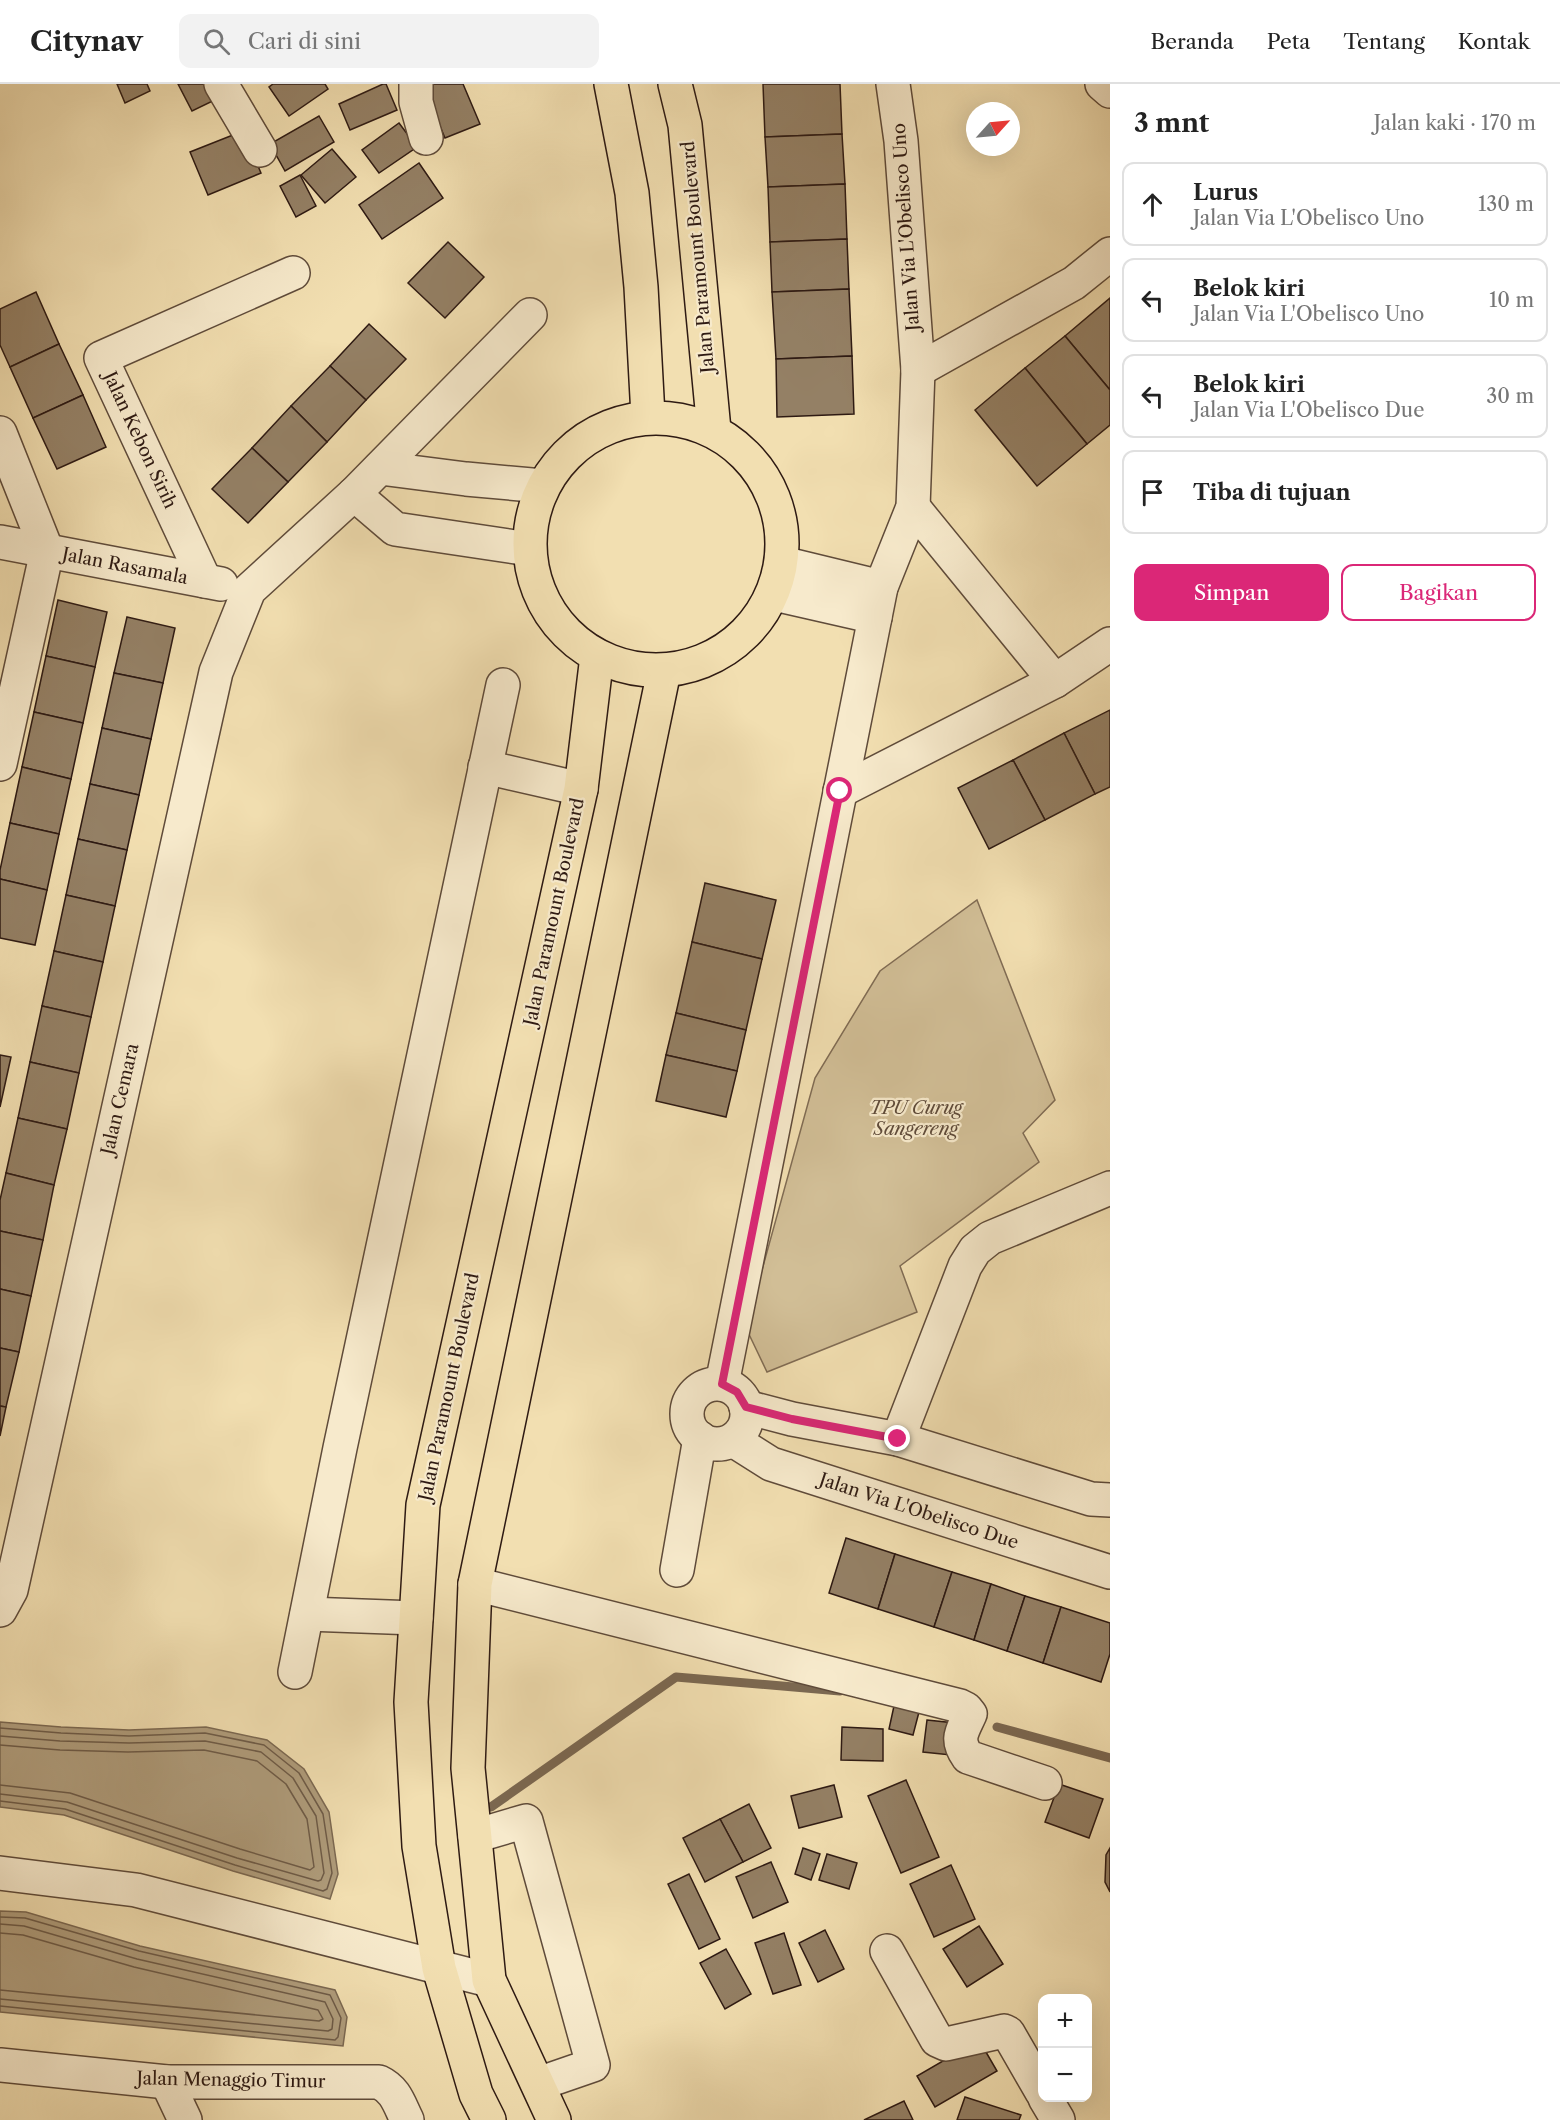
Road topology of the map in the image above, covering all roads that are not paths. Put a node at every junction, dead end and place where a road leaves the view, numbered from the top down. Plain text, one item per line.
1 (221, 84) edge
2 (416, 84) edge
3 (611, 84) edge
4 (675, 84) edge
5 (893, 84) edge
6 (1102, 84) edge
7 (1110, 92) edge
8 (426, 138) dead end
9 (260, 150) dead end
10 (1110, 254) edge
11 (293, 273) dead end
12 (530, 315) dead end
13 (918, 370) junction
14 (648, 416) junction
15 (714, 430) junction
16 (0, 433) edge
17 (380, 468) junction
18 (543, 486) junction
19 (354, 494) junction
20 (913, 507) junction
21 (0, 542) edge
22 (529, 549) junction
23 (47, 551) junction
24 (778, 578) junction
25 (206, 581) junction
26 (249, 590) junction
27 (878, 602) junction
28 (1110, 644) edge
29 (597, 656) junction
30 (664, 671) junction
31 (1055, 681) junction
32 (503, 686) dead end
33 (0, 764) edge
34 (485, 767) junction
35 (581, 789) junction
36 (840, 791) junction
37 (1110, 1188) edge
38 (722, 1384) junction
39 (746, 1407) junction
40 (700, 1438) junction
41 (898, 1439) junction
42 (733, 1440) junction
43 (1110, 1500) edge
44 (676, 1570) dead end
45 (1110, 1572) edge
46 (475, 1584) junction
47 (0, 1610) edge
48 (307, 1614) junction
49 (416, 1618) junction
50 (295, 1672) dead end
51 (1045, 1783) dead end
52 (475, 1836) junction
53 (0, 1873) edge
54 (887, 1951) dead end
55 (439, 1968) junction
56 (489, 1980) junction
57 (0, 2065) edge
58 (167, 2082) junction
59 (537, 2084) junction
60 (1038, 2085) edge
61 (1048, 2102) edge
62 (185, 2120) edge
63 (407, 2120) edge
64 (489, 2120) edge
65 (554, 2120) edge
66 (1058, 2120) edge

1 - 9 street
2 - 8 street
3 - 14 main road
4 - 15 main road, Jalan Paramount Boulevard
5 - 13 street, Jalan Via L'Obelisco Uno
6 - 7 street
10 - 13 street
11 - 25 street, Jalan Kebon Sirih
12 - 17 street
13 - 20 street, Jalan Via L'Obelisco Uno
14 - 15 main road
14 - 18 main road
15 - 24 main road
16 - 23 street
17 - 18 street
17 - 19 street
18 - 22 main road
19 - 22 street
19 - 26 street
20 - 27 street, Jalan Via L'Obelisco Uno
20 - 31 street
21 - 23 street, Jalan Rasamala
22 - 29 main road
23 - 25 street, Jalan Rasamala
23 - 33 street
24 - 27 street
24 - 30 main road
25 - 26 street, Jalan Rasamala
26 - 47 street, Jalan Cemara
27 - 36 street, Jalan Via L'Obelisco Uno
28 - 31 street
29 - 30 main road
29 - 35 main road, Jalan Paramount Boulevard
30 - 46 main road
31 - 36 street
32 - 34 street
34 - 35 street
34 - 48 street
35 - 49 main road, Jalan Paramount Boulevard
36 - 38 street, Jalan Via L'Obelisco Uno
37 - 41 street
38 - 39 street
38 - 40 street
39 - 41 street
39 - 42 street
40 - 42 street
40 - 44 street
41 - 43 street
42 - 45 street, Jalan Via L'Obelisco Due
46 - 51 street
46 - 52 main road
48 - 49 street
48 - 50 street
49 - 55 main road, Jalan Paramount Boulevard
52 - 56 main road
52 - 59 street
53 - 55 street
54 - 60 street
55 - 56 street
55 - 64 main road, Jalan Paramount Boulevard
56 - 59 main road
57 - 58 street, Jalan Menaggio Timur
58 - 62 street
58 - 63 street, Jalan Menaggio Timur
59 - 65 main road
61 - 66 street

